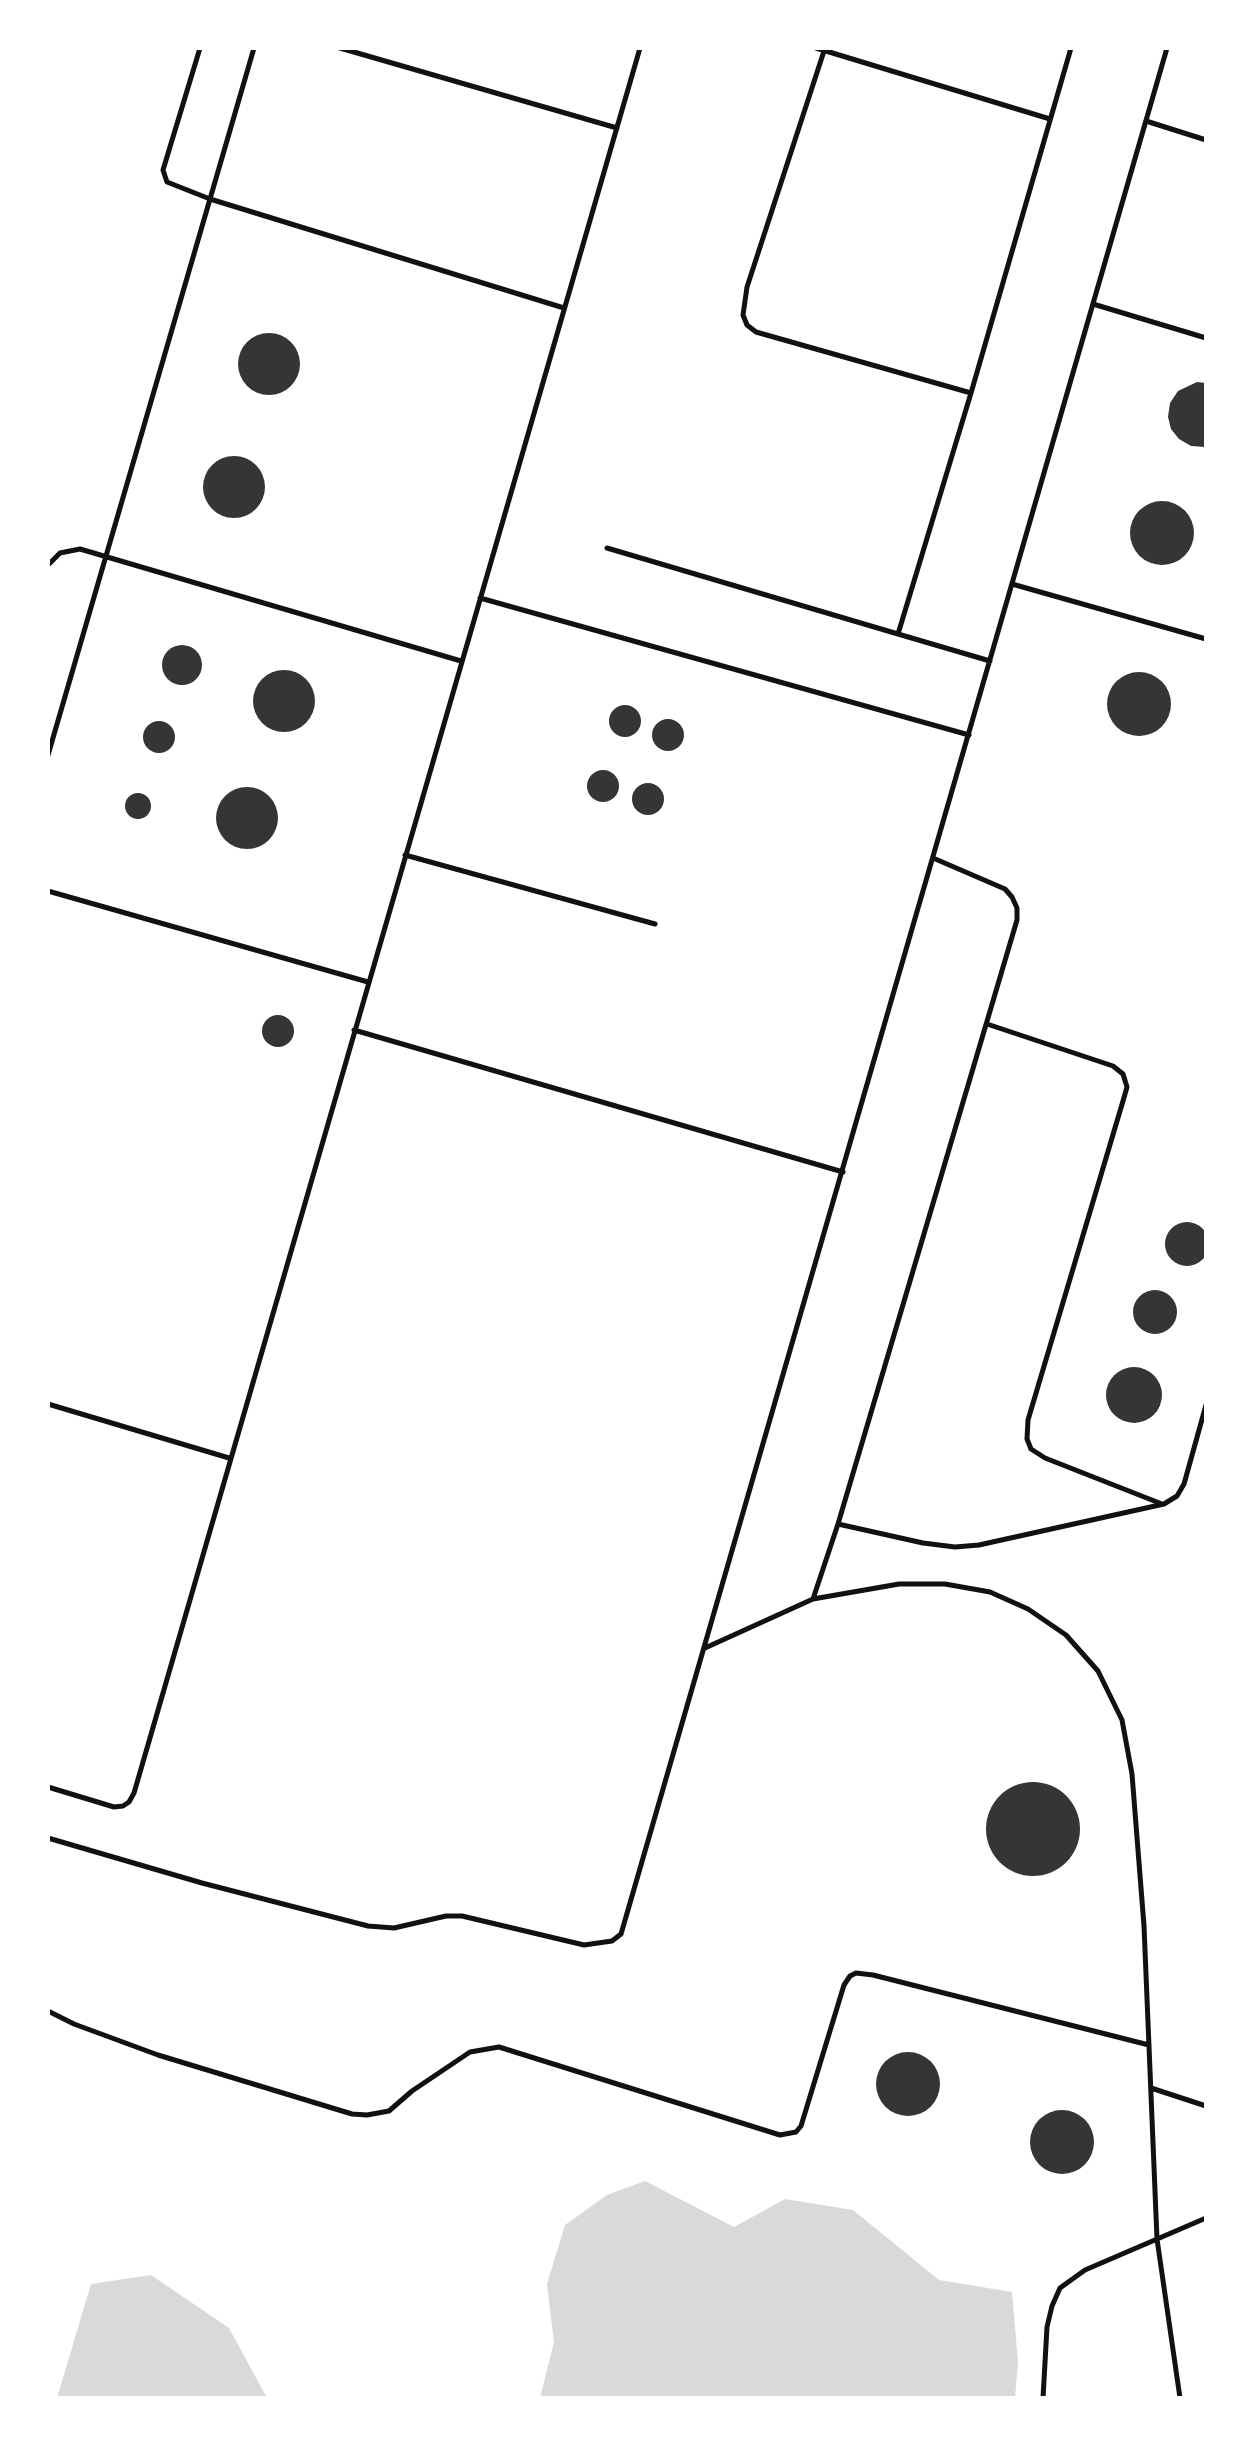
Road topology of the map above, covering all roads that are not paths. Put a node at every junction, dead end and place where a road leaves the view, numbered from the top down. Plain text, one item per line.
1 (200, 48) edge
2 (254, 48) edge
3 (340, 48) edge
4 (640, 48) edge
5 (816, 48) edge
6 (1071, 48) edge
7 (1167, 48) edge
8 (824, 51) junction
9 (1050, 119) junction
10 (1146, 121) junction
11 (617, 128) junction
12 (1206, 140) edge
13 (210, 199) junction
14 (1093, 304) junction
15 (564, 308) junction
16 (1206, 338) edge
17 (971, 393) junction
18 (607, 548) dead end
19 (107, 558) junction
20 (48, 565) edge
21 (1012, 584) junction
22 (480, 598) junction
23 (898, 634) junction
24 (1206, 639) edge
25 (461, 661) junction
26 (990, 661) junction
27 (969, 735) junction
28 (48, 755) edge
29 (405, 855) junction
30 (933, 858) junction
31 (48, 891) edge
32 (655, 924) dead end
33 (368, 982) junction
34 (987, 1024) junction
35 (354, 1030) junction
36 (843, 1172) junction
37 (48, 1404) edge
38 (1206, 1405) edge
39 (229, 1458) junction
40 (1164, 1504) junction
41 (838, 1524) junction
42 (813, 1599) junction
43 (705, 1648) junction
44 (48, 1787) edge
45 (48, 1838) edge
46 (48, 2011) edge
47 (1149, 2045) junction
48 (1151, 2088) junction
49 (1206, 2106) edge
50 (1206, 2218) edge
51 (1157, 2239) junction
52 (1043, 2398) edge
53 (1180, 2398) edge

1 - 13 lane
2 - 13 lane
3 - 11 lane
4 - 11 lane
5 - 8 lane
6 - 9 lane
7 - 10 lane
8 - 9 lane
8 - 17 lane
9 - 17 lane
10 - 12 lane
10 - 14 lane
11 - 15 lane
13 - 15 lane
13 - 19 lane
14 - 16 lane
14 - 21 lane
15 - 22 lane
17 - 23 lane
18 - 23 lane
19 - 20 lane
19 - 25 lane
19 - 28 lane
21 - 24 lane
21 - 26 lane
22 - 25 lane
22 - 27 lane
23 - 26 lane
25 - 29 lane
26 - 27 lane
27 - 30 lane
29 - 32 lane
29 - 33 lane
30 - 34 lane
30 - 36 lane
31 - 33 lane
33 - 35 lane
34 - 40 lane
34 - 41 lane
35 - 36 lane
35 - 39 lane
36 - 43 lane
37 - 39 lane
38 - 40 lane
39 - 44 lane
40 - 41 lane
41 - 42 lane
42 - 43 lane
42 - 47 lane
43 - 45 lane
46 - 47 lane
47 - 48 lane
48 - 49 lane
48 - 51 lane
50 - 51 lane
51 - 52 lane
51 - 53 lane

